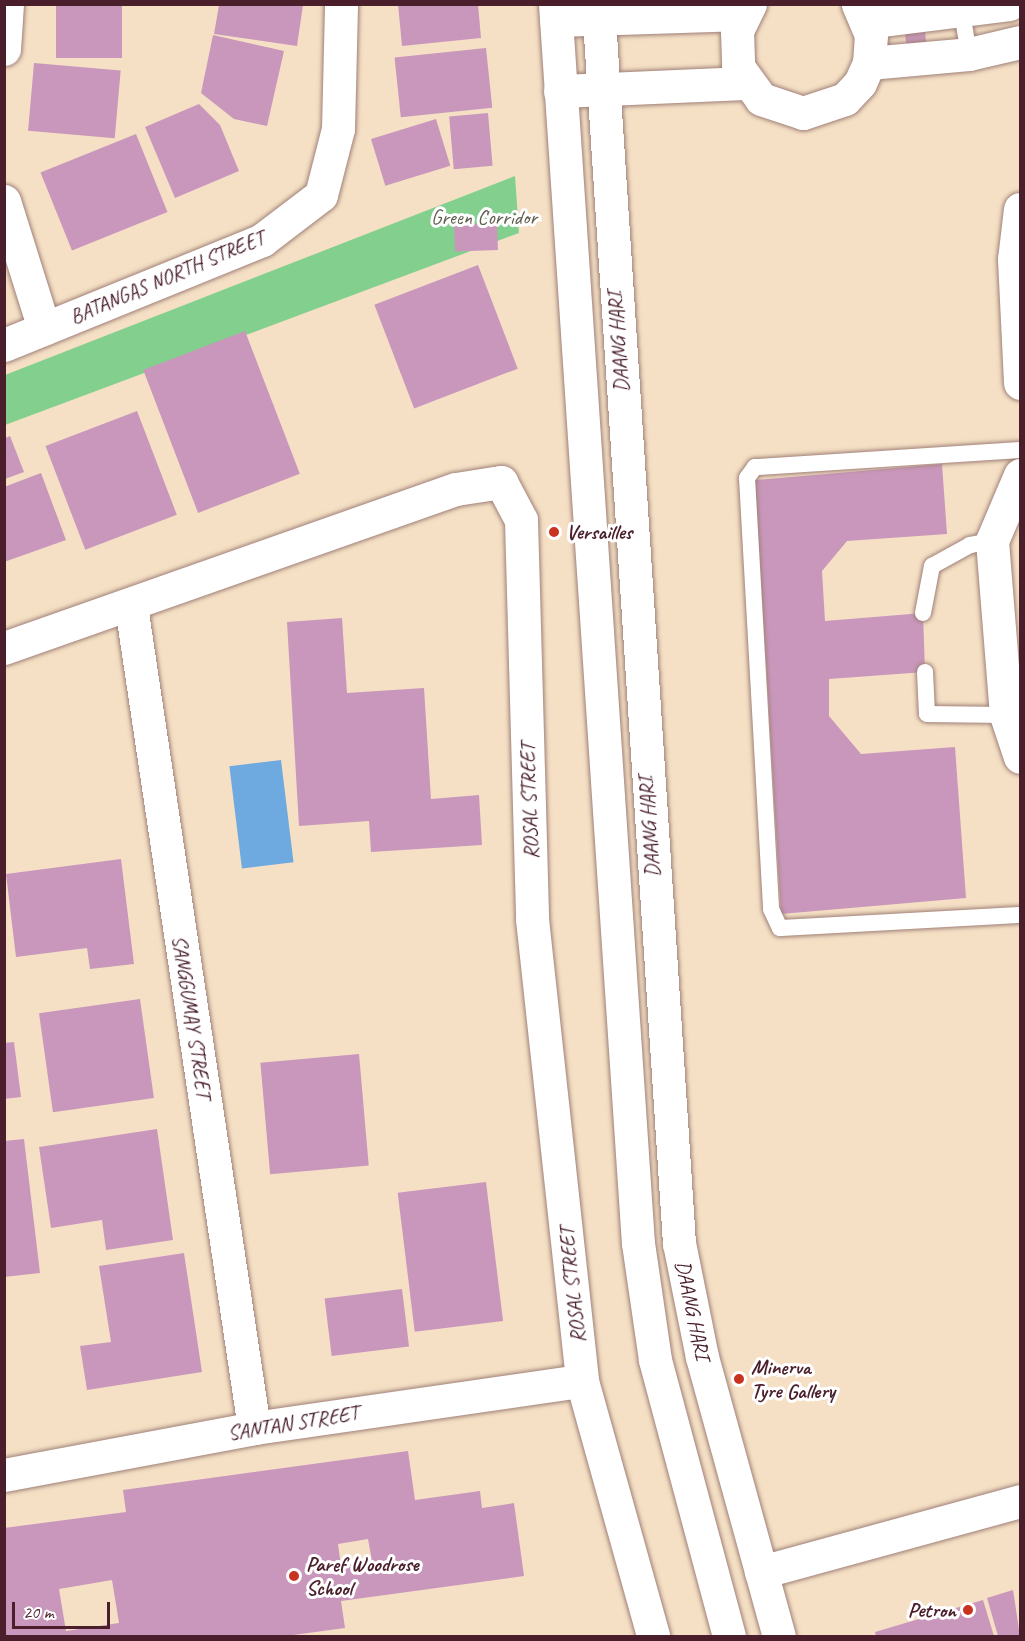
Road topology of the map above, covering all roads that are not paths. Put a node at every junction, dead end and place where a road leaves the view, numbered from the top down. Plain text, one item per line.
1 (7, 4) edge
2 (341, 4) edge
3 (1009, 4) edge
4 (746, 9) edge
5 (556, 12) edge
6 (599, 12) edge
7 (863, 13) edge
8 (962, 13) junction
9 (1020, 42) edge
10 (4, 50) edge
11 (969, 54) junction
12 (869, 63) junction
13 (746, 83) junction
14 (603, 90) junction
15 (560, 91) junction
16 (4, 201) edge
17 (1020, 209) edge
18 (44, 329) junction
19 (4, 345) edge
20 (1020, 383) edge
21 (1020, 450) edge
22 (1020, 476) edge
23 (992, 541) junction
24 (131, 606) junction
25 (923, 613) dead end
26 (1010, 636) edge
27 (4, 648) edge
28 (925, 672) dead end
29 (1006, 715) junction
30 (1020, 757) edge
31 (1020, 915) edge
32 (582, 1381) junction
33 (254, 1428) junction
34 (4, 1475) edge
35 (1020, 1501) edge
36 (761, 1572) junction
37 (653, 1636) edge
38 (729, 1636) edge
39 (779, 1636) edge

1 - 10 street
2 - 18 street, BATANGAS NORTH STREET
3 - 8 street
4 - 6 street
4 - 13 street
5 - 6 street
5 - 15 street, DAANG HARI
6 - 14 street, DAANG HARI
7 - 8 street
7 - 12 street
8 - 11 lane
9 - 11 street
11 - 12 street
12 - 13 street
13 - 14 street
14 - 15 street
14 - 36 street, DAANG HARI
15 - 38 street, DAANG HARI
16 - 18 street
17 - 20 street
18 - 19 street, BATANGAS NORTH STREET
21 - 31 lane
22 - 23 street
23 - 25 lane
23 - 26 street
24 - 27 street, ROSAL STREET
24 - 32 street, ROSAL STREET
24 - 33 street, SANGGUMAY STREET
26 - 29 street
28 - 29 lane
29 - 30 street
32 - 33 street, SANTAN STREET
32 - 37 street, ROSAL STREET
33 - 34 street, SANTAN STREET
35 - 36 street
36 - 39 street, DAANG HARI

